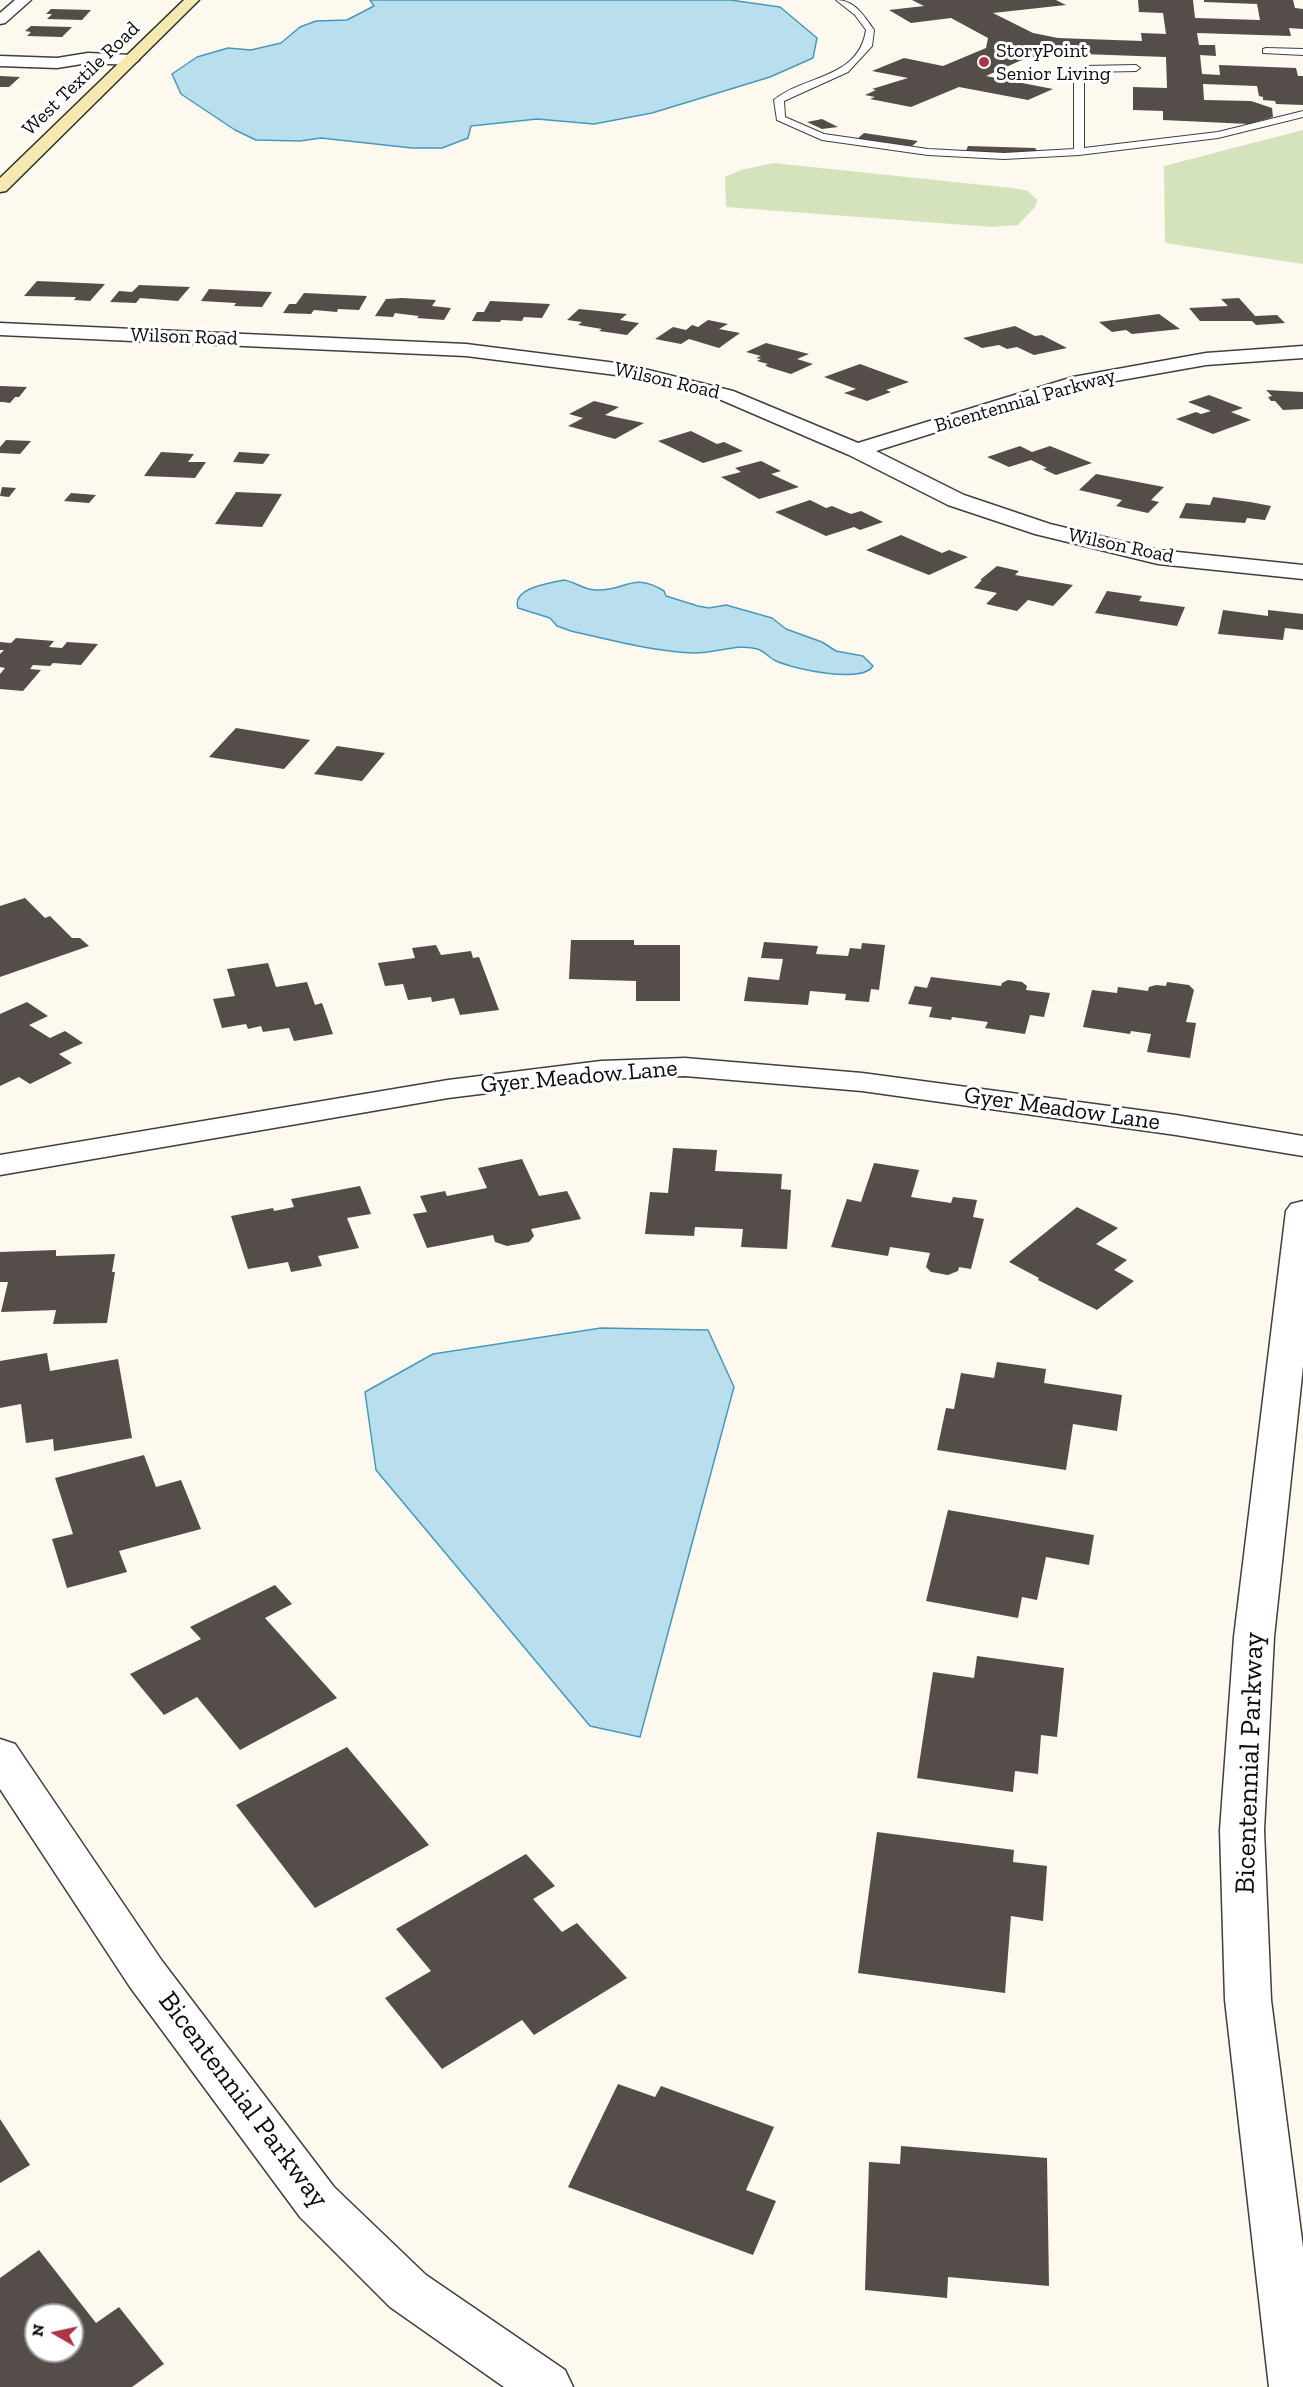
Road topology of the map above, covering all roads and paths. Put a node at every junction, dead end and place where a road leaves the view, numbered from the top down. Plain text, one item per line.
1 (24, 0) edge
2 (192, 0) edge
3 (840, 0) edge
4 (0, 20) edge
5 (0, 50) edge
6 (1266, 51) dead end
7 (1303, 52) edge
8 (88, 58) junction
9 (130, 60) junction
10 (0, 61) edge
11 (1136, 68) dead end
12 (1303, 114) edge
13 (1079, 152) junction
14 (0, 187) edge
15 (0, 329) edge
16 (1303, 352) edge
17 (856, 450) junction
18 (1303, 573) edge
19 (1303, 1146) edge
20 (0, 1165) edge
21 (1303, 1211) edge
22 (0, 1755) edge
23 (547, 2387) edge
24 (1295, 2387) edge

1 - 4 street
2 - 9 main road, West Textile Road
3 - 13 lane
5 - 8 street
6 - 7 lane
8 - 9 street
8 - 10 street
9 - 14 main road, West Textile Road
11 - 13 lane
12 - 13 lane
15 - 17 street, Wilson Road
16 - 17 street, Bicentennial Parkway
17 - 18 street, Wilson Road
19 - 20 street, Gyer Meadow Lane
21 - 24 street, Bicentennial Parkway
22 - 23 street, Bicentennial Parkway

